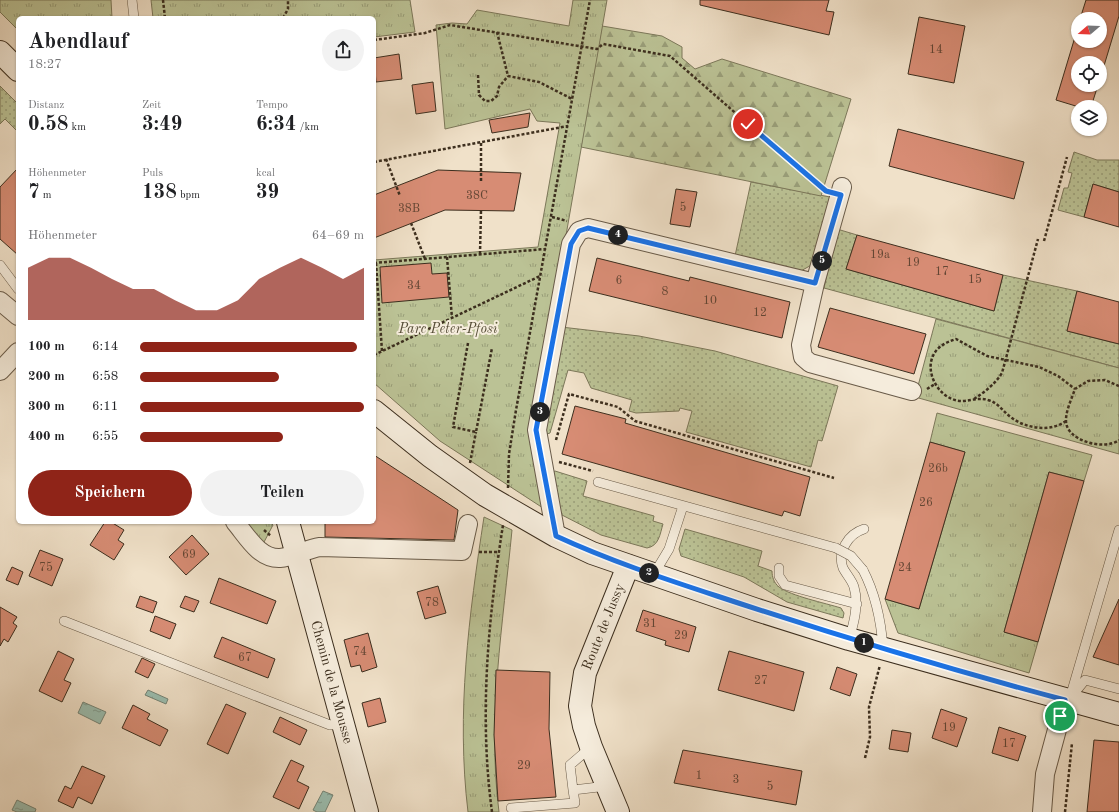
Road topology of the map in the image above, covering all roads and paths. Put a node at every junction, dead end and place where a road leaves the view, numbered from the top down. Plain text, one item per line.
1 (132, 0) edge
2 (163, 0) edge
3 (288, 0) edge
4 (590, 0) edge
5 (134, 16) edge
6 (165, 16) edge
7 (284, 16) edge
8 (497, 32) junction
9 (376, 40) edge
10 (581, 46) junction
11 (0, 52) edge
12 (16, 68) edge
13 (478, 75) dead end
14 (508, 76) junction
15 (572, 98) junction
16 (568, 126) junction
17 (481, 143) junction
18 (1068, 157) dead end
19 (386, 159) junction
20 (376, 162) edge
21 (481, 182) dead end
22 (842, 191) joint
23 (400, 196) dead end
24 (481, 210) dead end
25 (411, 224) dead end
26 (1038, 239) dead end
27 (1044, 241) dead end
28 (546, 249) junction
29 (480, 254) junction
30 (447, 257) junction
31 (425, 259) junction
32 (376, 263) edge
33 (0, 265) edge
34 (376, 276) edge
35 (541, 276) junction
36 (815, 283) junction
37 (16, 286) edge
38 (0, 301) edge
39 (16, 314) edge
40 (452, 318) junction
41 (468, 343) dead end
42 (492, 348) dead end
43 (382, 351) junction
44 (16, 354) edge
45 (376, 354) edge
46 (1006, 361) junction
47 (0, 371) edge
48 (1119, 386) edge
49 (1075, 389) junction
50 (912, 390) dead end
51 (974, 399) junction
52 (376, 413) edge
53 (1066, 421) junction
54 (476, 432) junction
55 (1119, 440) edge
56 (510, 454) dead end
57 (547, 455) junction
58 (470, 465) dead end
59 (834, 478) dead end
60 (598, 482) joint
61 (683, 506) junction
62 (237, 524) edge
63 (288, 524) edge
64 (468, 524) dead end
65 (864, 529) dead end
66 (1119, 530) edge
67 (556, 536) junction
68 (462, 551) junction
69 (499, 552) dead end
70 (295, 553) junction
71 (497, 564) dead end
72 (628, 566) junction
73 (779, 568) dead end
74 (653, 575) junction
75 (857, 604) junction
76 (64, 621) dead end
77 (849, 639) junction
78 (881, 656) junction
79 (1119, 689) edge
80 (1067, 700) junction
81 (1119, 714) edge
82 (345, 724) junction
83 (1072, 740) dead end
84 (591, 747) junction
85 (865, 758) dead end
86 (607, 786) junction
87 (573, 790) junction
88 (510, 808) dead end
89 (367, 812) edge
90 (492, 812) edge
91 (618, 812) edge
92 (1042, 812) edge
93 (1065, 812) edge

1 - 5 lane
2 - 6 path
3 - 7 path
4 - 10 path
8 - 9 path
8 - 10 path
8 - 14 path
10 - 15 path
10 - 22 path
11 - 12 main road
13 - 14 path
14 - 15 path
15 - 16 path
16 - 17 path
16 - 28 path
17 - 19 path
17 - 21 path
18 - 27 path
19 - 20 path
19 - 23 path
22 - 36 street
24 - 29 path
25 - 31 path
26 - 46 path
28 - 29 path
28 - 35 path
29 - 30 path
30 - 31 path
30 - 40 path
31 - 32 path
33 - 37 lane
34 - 43 path
35 - 40 path
35 - 56 path
36 - 50 street
36 - 57 street
38 - 39 street
40 - 43 path
41 - 54 path
42 - 54 path
43 - 45 path
44 - 47 street
46 - 49 path
46 - 51 path
46 - 51 path
48 - 49 path
49 - 53 path
51 - 53 path
52 - 67 main road, Route de Jussy
53 - 55 path
54 - 58 path
57 - 59 path
57 - 60 path
57 - 67 street
60 - 61 lane
61 - 74 lane
61 - 78 lane, bridge
62 - 70 street
63 - 70 main road, Chemin de la Mousse
64 - 68 street
65 - 75 lane
66 - 80 lane
67 - 72 main road, Route de Jussy
68 - 69 path
68 - 70 street
70 - 82 main road, Chemin de la Mousse
71 - 90 path
72 - 74 main road
72 - 84 main road, Route de Jussy
73 - 75 lane
74 - 77 main road
75 - 77 lane
76 - 82 lane
77 - 78 main road
78 - 80 main road
78 - 85 path
79 - 80 lane
80 - 81 main road
80 - 92 street
82 - 89 main road, Chemin de la Mousse
83 - 93 path
84 - 86 main road, Route de Jussy
84 - 87 lane
86 - 87 lane
86 - 91 main road, Route de Jussy
87 - 88 lane

